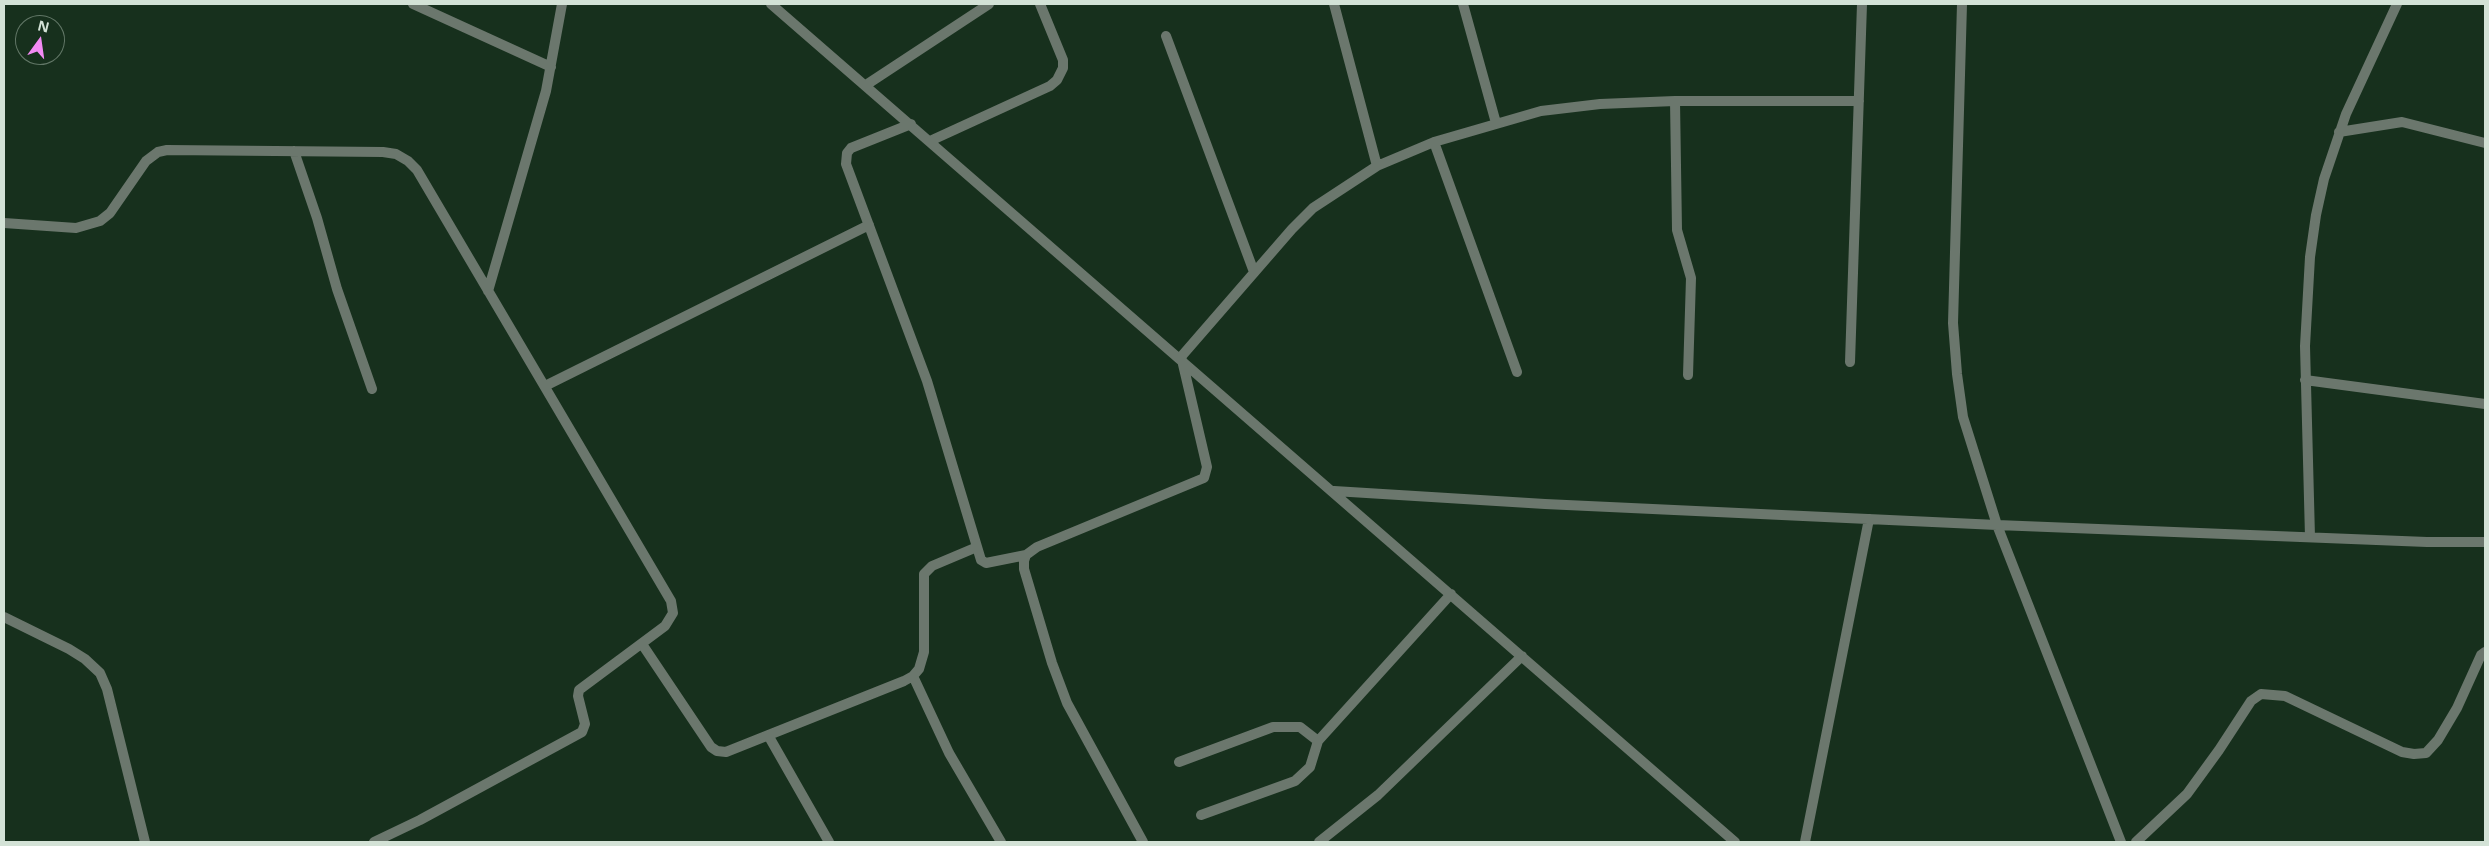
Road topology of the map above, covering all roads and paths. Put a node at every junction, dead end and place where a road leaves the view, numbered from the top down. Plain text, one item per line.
1 (414, 4) edge
2 (562, 4) edge
3 (772, 4) edge
4 (989, 4) edge
5 (1040, 4) edge
6 (1334, 4) edge
7 (1463, 4) edge
8 (1862, 4) edge
9 (1962, 4) edge
10 (2397, 4) edge
11 (1166, 36) dead end
12 (551, 67) junction
13 (866, 85) junction
14 (1675, 101) junction
15 (1860, 101) junction
16 (1496, 123) junction
17 (911, 124) junction
18 (2339, 132) junction
19 (930, 141) junction
20 (1434, 142) junction
21 (2485, 144) edge
22 (294, 151) junction
23 (1377, 166) junction
24 (4, 223) edge
25 (869, 225) junction
26 (1254, 272) junction
27 (488, 291) junction
28 (1181, 359) junction
29 (1850, 362) dead end
30 (1517, 372) dead end
31 (1688, 375) dead end
32 (2305, 380) junction
33 (544, 386) junction
34 (372, 389) dead end
35 (2485, 404) edge
36 (1334, 492) junction
37 (1869, 519) junction
38 (1997, 525) junction
39 (2310, 537) junction
40 (2485, 542) edge
41 (977, 548) junction
42 (1026, 555) junction
43 (1451, 594) junction
44 (4, 616) edge
45 (642, 644) junction
46 (2485, 652) edge
47 (1522, 656) junction
48 (913, 676) junction
49 (768, 735) junction
50 (1318, 740) junction
51 (1179, 762) dead end
52 (1201, 816) dead end
53 (145, 842) edge
54 (374, 842) edge
55 (829, 842) edge
56 (1001, 842) edge
57 (1143, 842) edge
58 (1318, 842) edge
59 (1735, 842) edge
60 (1805, 842) edge
61 (2121, 842) edge
62 (2136, 842) edge

1 - 12 street
2 - 12 street
3 - 13 street
4 - 13 street
5 - 19 street
6 - 23 street
7 - 16 street
8 - 15 street
9 - 38 street
10 - 18 street
11 - 26 street
12 - 27 street
13 - 17 street
14 - 15 street
14 - 16 street
14 - 31 street
15 - 29 street
16 - 20 street
17 - 19 street
17 - 25 street
18 - 21 street
18 - 32 street
19 - 28 street
20 - 23 street
20 - 30 street
22 - 24 street
22 - 27 street
22 - 34 street
23 - 26 street
25 - 33 street
25 - 41 street
26 - 28 street
27 - 33 street
28 - 36 street
28 - 42 street
32 - 35 street
32 - 39 street
33 - 45 street
36 - 37 street
36 - 43 street
37 - 38 street
37 - 60 street
38 - 39 street
38 - 61 street
39 - 40 street
41 - 42 street
41 - 48 street
42 - 57 street
43 - 47 street
43 - 50 street
44 - 53 street
45 - 49 street
45 - 54 street
46 - 62 street
47 - 58 street
47 - 59 street
48 - 49 street
48 - 56 street
49 - 55 street
50 - 51 street
50 - 52 street

